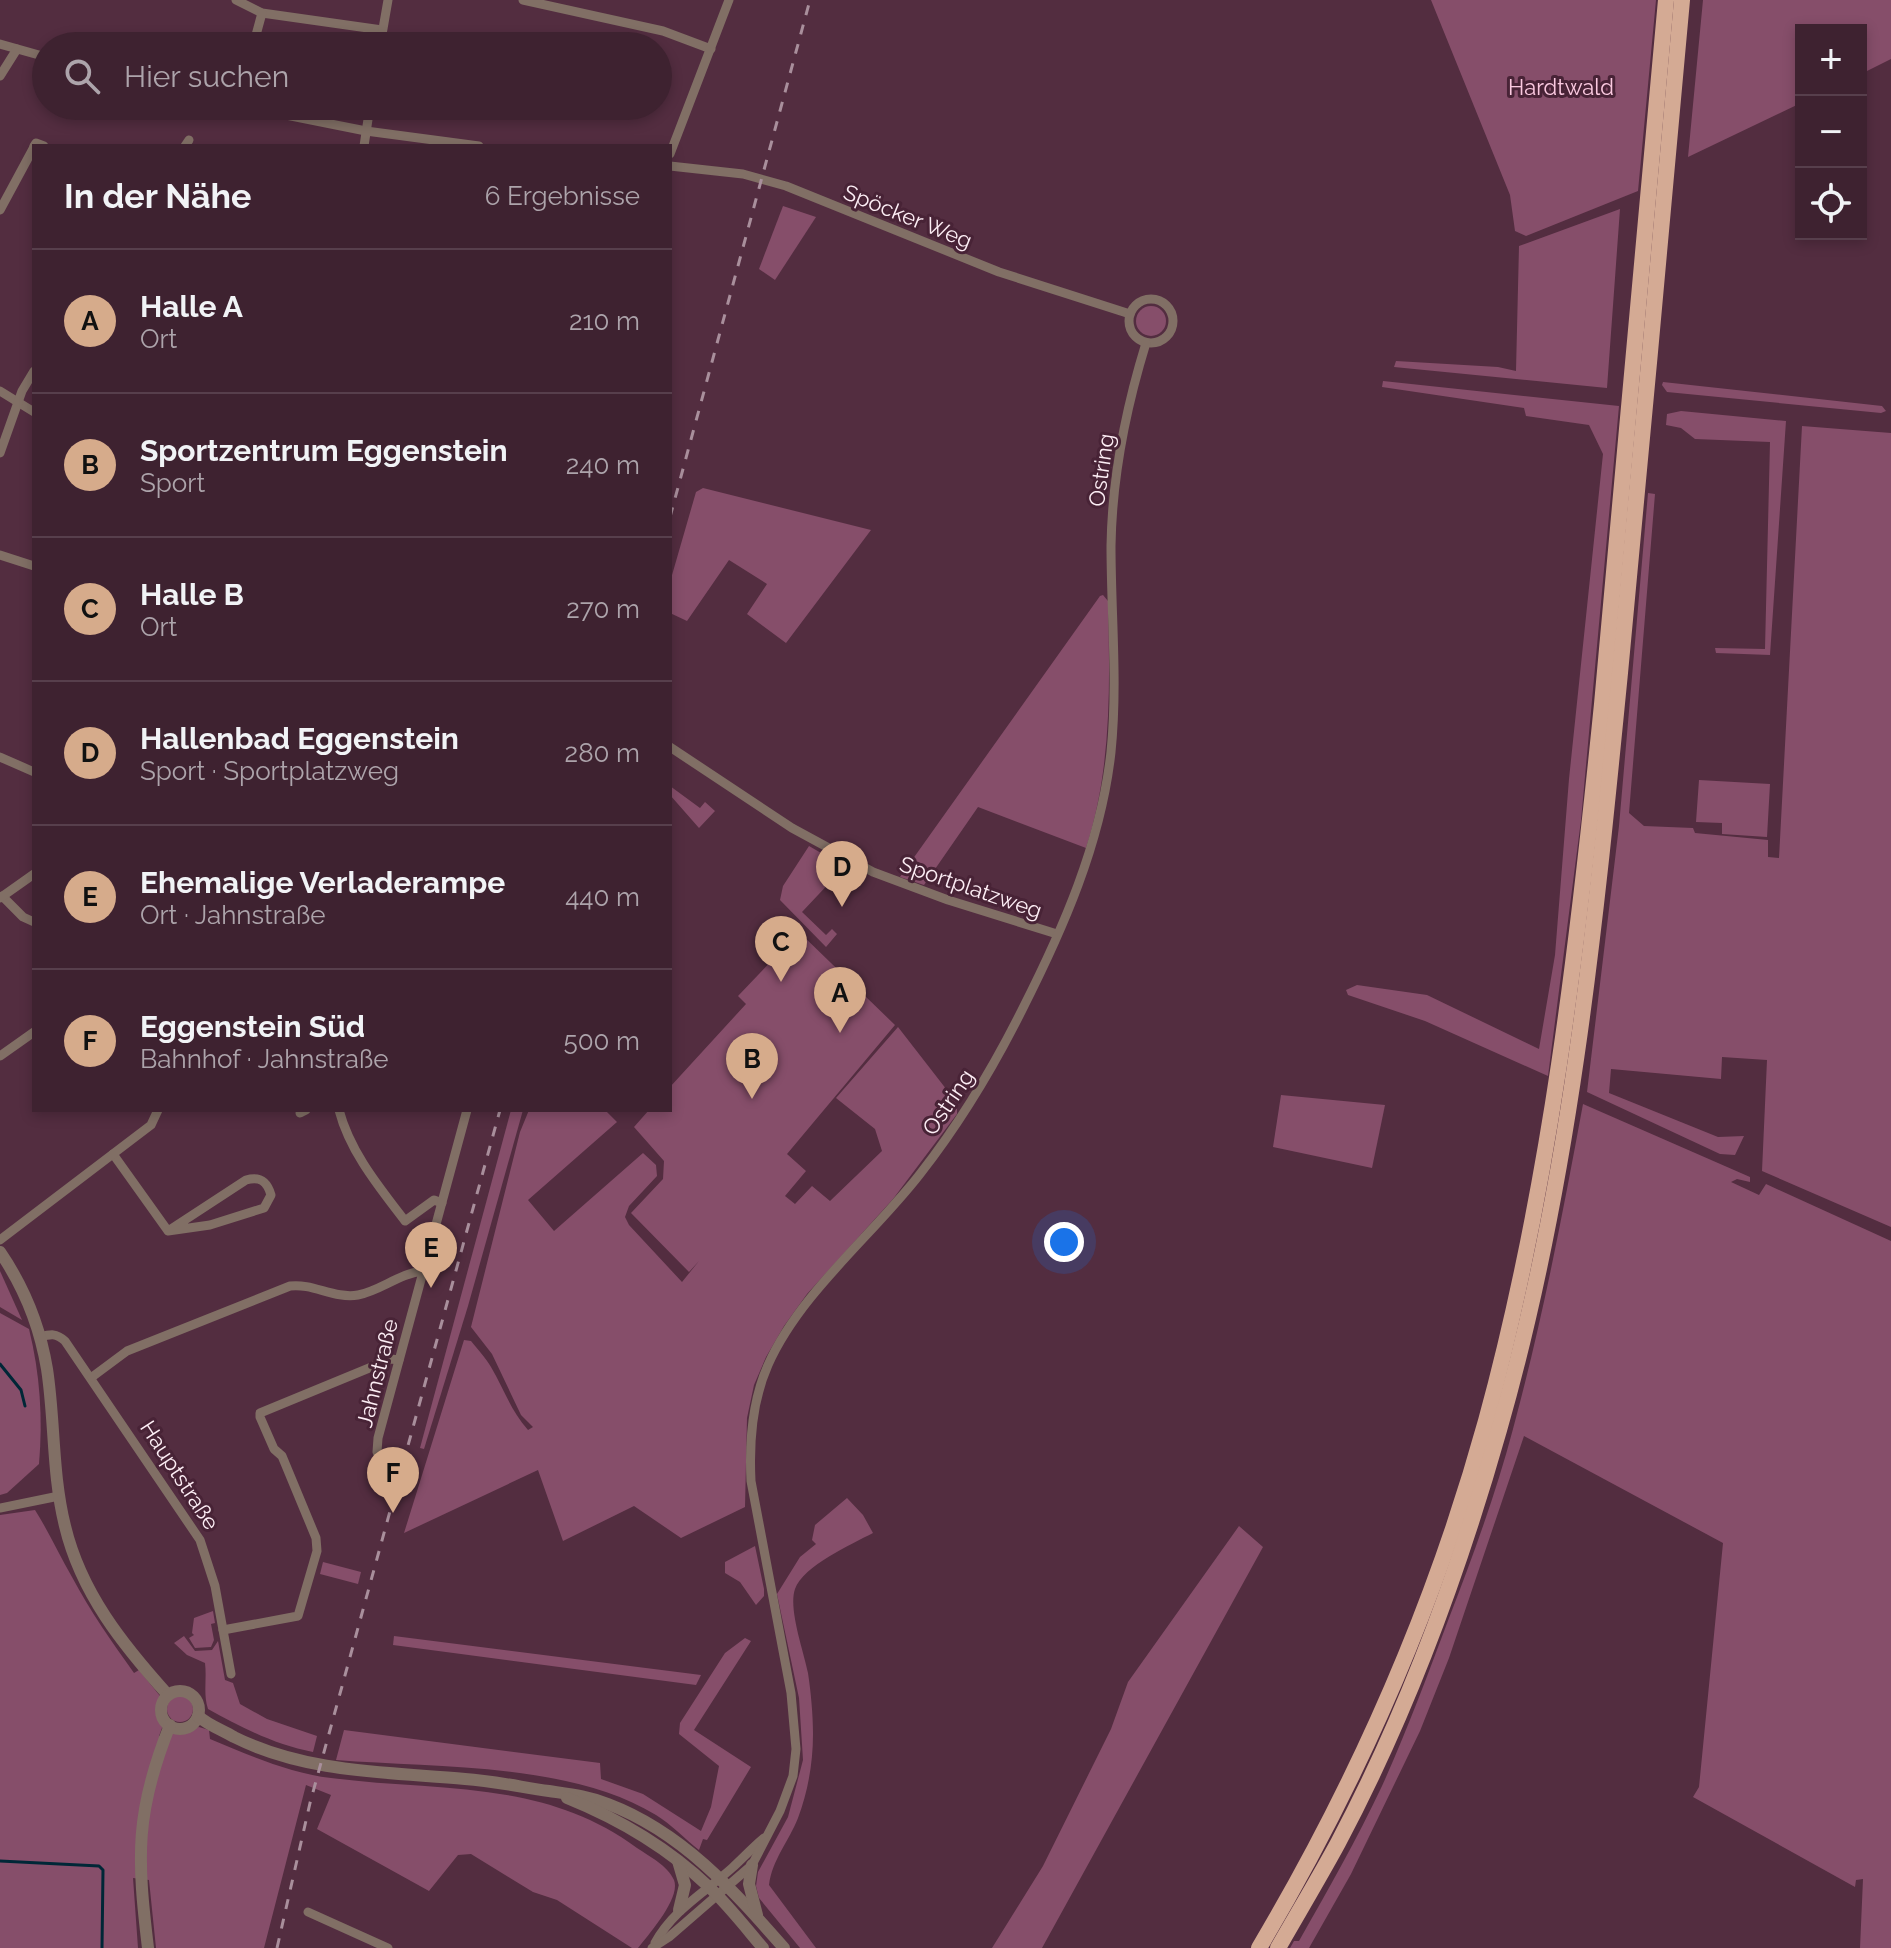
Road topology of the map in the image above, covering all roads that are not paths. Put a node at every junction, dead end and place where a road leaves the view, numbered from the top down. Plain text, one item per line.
1 (236, 0) edge
2 (388, 0) edge
3 (523, 0) edge
4 (729, 0) edge
5 (1666, 0) edge
6 (1682, 0) edge
7 (262, 13) junction
8 (382, 30) joint
9 (257, 32) edge
10 (663, 32) edge
11 (672, 35) edge
12 (0, 44) edge
13 (17, 49) junction
14 (711, 49) junction
15 (32, 53) edge
16 (0, 76) edge
17 (311, 120) edge
18 (368, 120) edge
19 (366, 131) junction
20 (364, 144) edge
21 (464, 144) edge
22 (672, 149) edge
23 (32, 154) edge
24 (672, 166) edge
25 (0, 210) edge
26 (1130, 314) junction
27 (1146, 343) junction
28 (32, 375) edge
29 (0, 391) edge
30 (17, 402) junction
31 (32, 411) edge
32 (0, 453) edge
33 (0, 555) edge
34 (32, 565) edge
35 (672, 748) edge
36 (0, 757) edge
37 (32, 771) edge
38 (32, 875) edge
39 (1, 897) edge
40 (32, 921) edge
41 (1057, 934) junction
42 (32, 1033) edge
43 (0, 1056) edge
44 (157, 1112) edge
45 (339, 1112) edge
46 (466, 1112) edge
47 (113, 1154) junction
48 (442, 1203) junction
49 (168, 1231) junction
50 (0, 1240) edge
51 (0, 1252) edge
52 (423, 1271) junction
53 (40, 1337) junction
54 (399, 1360) junction
55 (92, 1377) junction
56 (380, 1460) dead end
57 (59, 1496) junction
58 (0, 1508) edge
59 (223, 1630) junction
60 (231, 1674) dead end
61 (168, 1695) junction
62 (198, 1716) junction
63 (170, 1725) junction
64 (549, 1791) junction
65 (766, 1836) junction
66 (678, 1861) junction
67 (752, 1865) junction
68 (724, 1882) junction
69 (713, 1891) junction
70 (679, 1910) junction
71 (308, 1912) dead end
72 (758, 1918) junction
73 (653, 1947) edge
74 (148, 1948) edge
75 (388, 1948) edge
76 (763, 1948) edge
77 (784, 1948) edge
78 (1259, 1948) edge
79 (1278, 1948) edge

1 - 7 street
2 - 8 street
3 - 10 street
4 - 14 street
5 - 78 highway
6 - 79 highway
7 - 8 street
7 - 9 street
11 - 14 street
12 - 13 street
13 - 15 street
13 - 16 street
14 - 22 street
17 - 19 street
18 - 19 street
19 - 20 street
19 - 21 street
23 - 25 street
24 - 26 street, Spöcker Weg
26 - 27 street
26 - 27 street
27 - 41 street, Ostring
28 - 30 street
29 - 30 street
30 - 31 street
30 - 32 street
33 - 34 street
35 - 41 street, Sportplatzweg
36 - 37 street
38 - 39 street
39 - 40 street
41 - 65 street, Ostring
42 - 43 street
44 - 47 street
45 - 48 street
46 - 48 street, Jahnstraße
47 - 49 street
47 - 50 street
48 - 52 street, Jahnstraße
49 - 49 street
51 - 53 street
52 - 54 street, Jahnstraße
52 - 55 street
53 - 55 street, Hauptstraße
53 - 57 street
54 - 56 street, Jahnstraße
54 - 59 street
55 - 59 street, Hauptstraße
57 - 58 street
57 - 61 street
59 - 60 street, Hauptstraße
61 - 62 street
61 - 63 street
62 - 63 street
62 - 64 street
63 - 74 street
64 - 66 street
64 - 68 street
65 - 67 street, Ostring
65 - 68 street, Ostring
66 - 69 street
66 - 70 street
67 - 68 street, Ostring
67 - 72 street
68 - 69 street, Ostring
68 - 72 street
69 - 70 street
69 - 73 street
69 - 76 street
70 - 73 street
71 - 75 street
72 - 77 street

